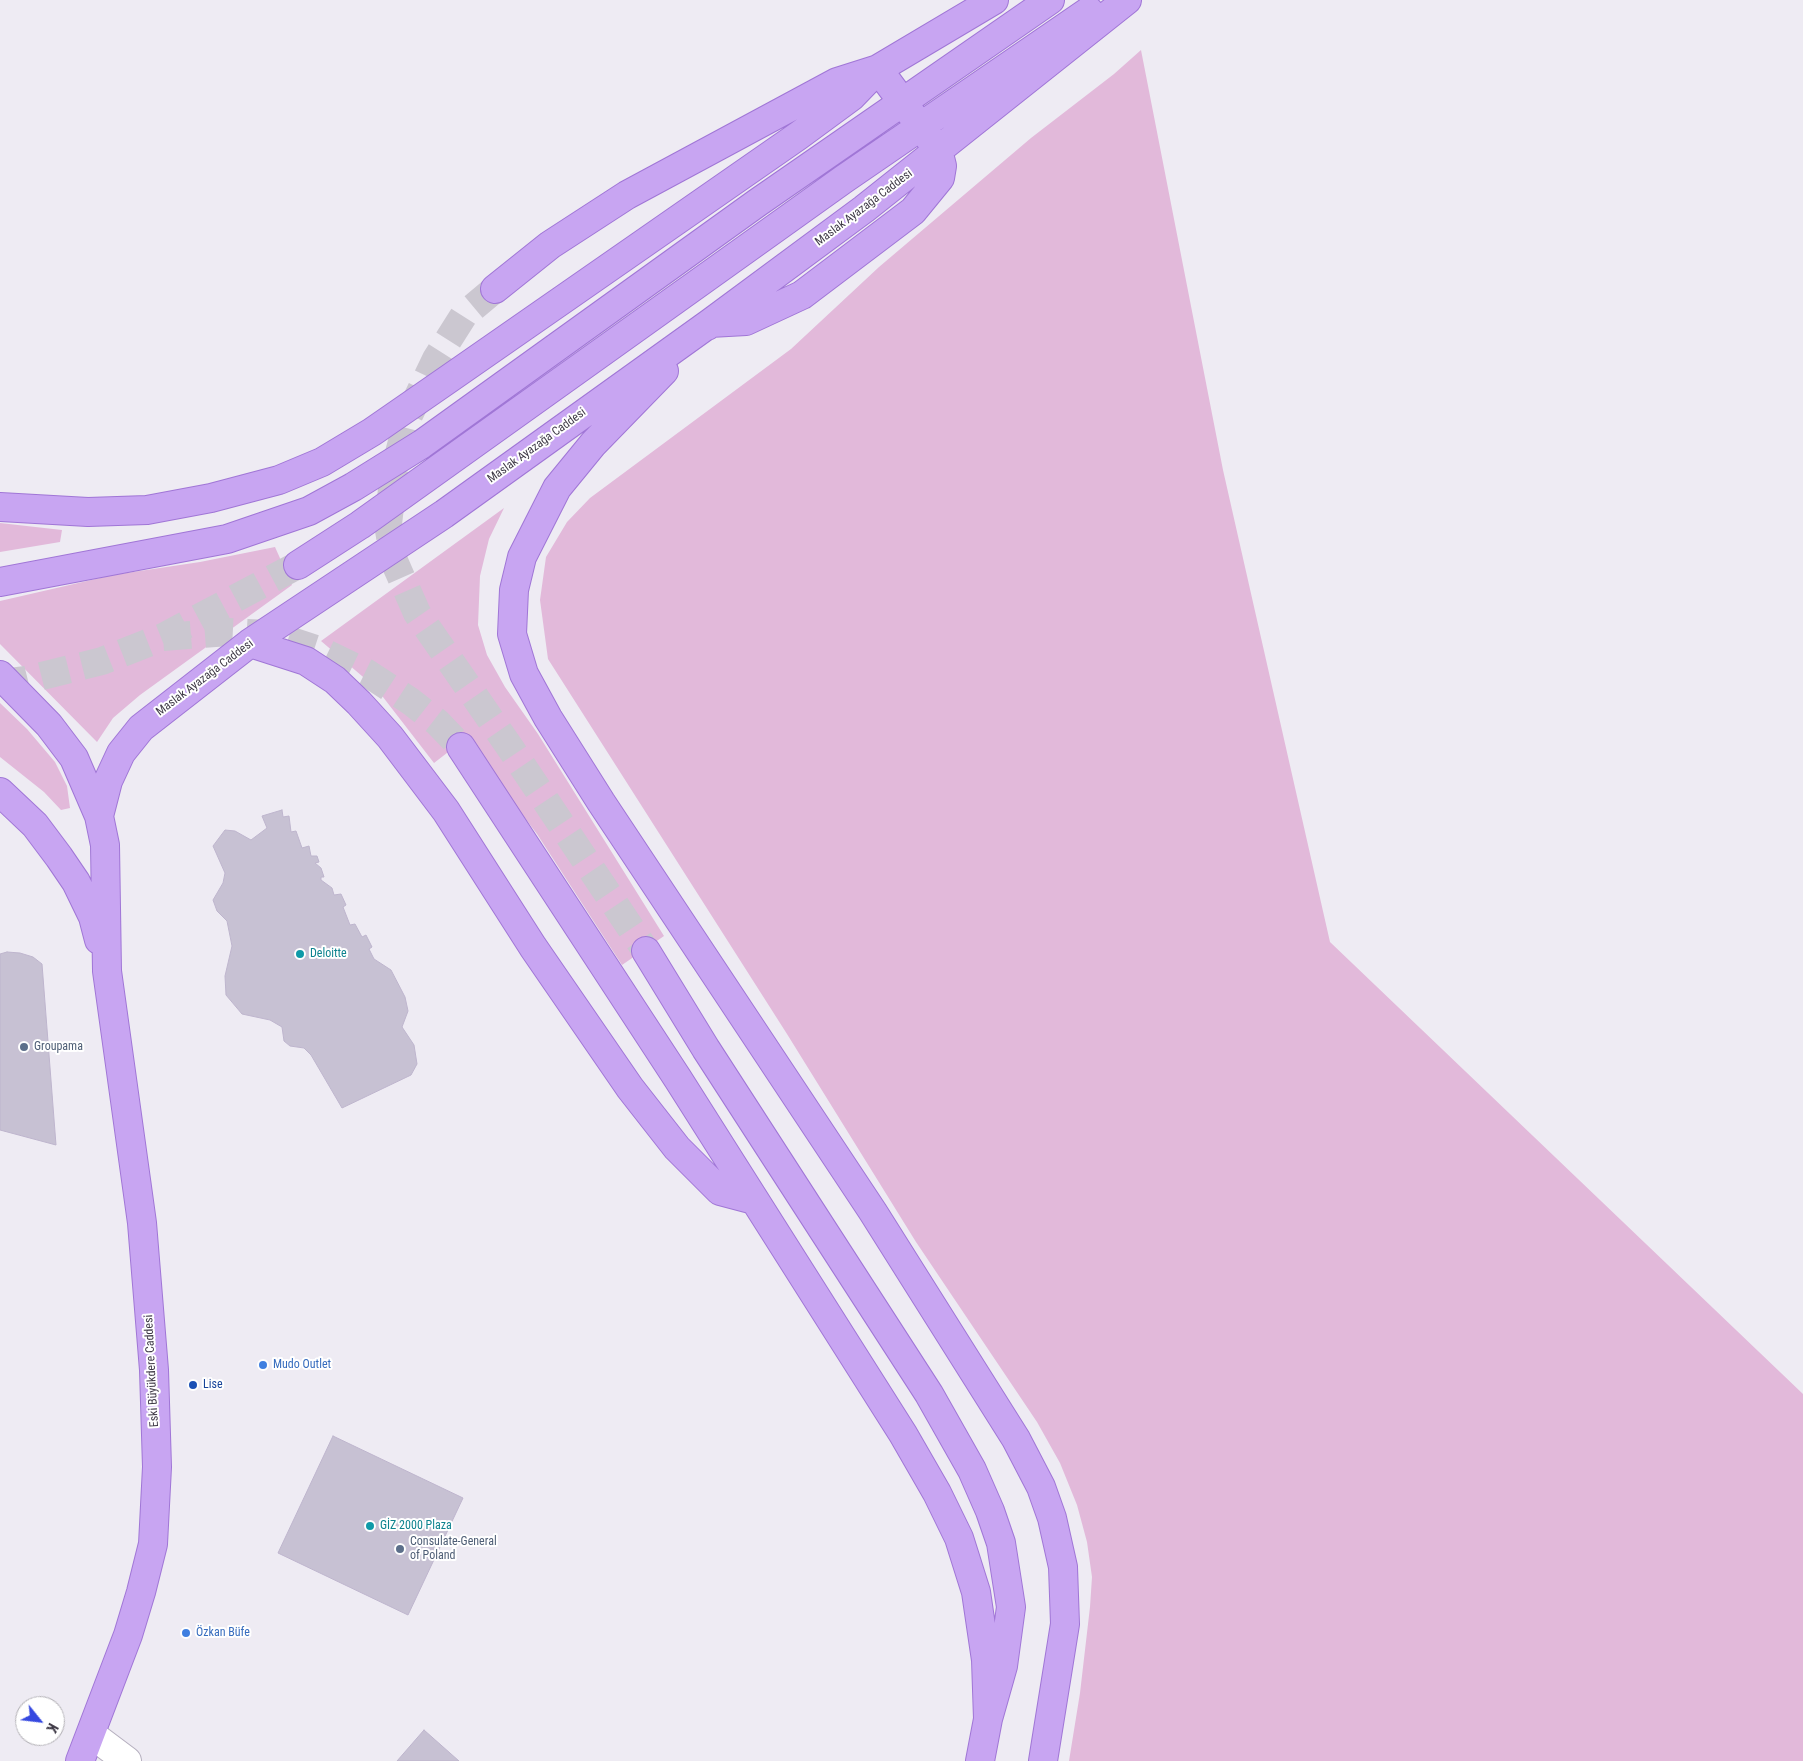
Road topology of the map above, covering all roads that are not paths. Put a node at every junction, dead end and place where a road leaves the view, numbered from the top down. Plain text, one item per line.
1 (994, 0) edge
2 (1050, 0) edge
3 (1109, 0) edge
4 (1127, 0) edge
5 (878, 69) junction
6 (903, 101) junction
7 (922, 127) junction
8 (938, 150) junction
9 (495, 289) tunnel mouth
10 (710, 323) junction
11 (0, 507) edge
12 (298, 565) tunnel mouth
13 (0, 582) edge
14 (250, 643) junction
15 (0, 674) edge
16 (461, 747) tunnel mouth
17 (0, 792) edge
18 (99, 816) junction
19 (646, 951) tunnel mouth
20 (108, 971) junction
21 (754, 1200) junction
22 (988, 1719) junction
23 (91, 1734) junction
24 (80, 1761) edge
25 (128, 1761) edge
26 (980, 1761) edge
27 (1043, 1761) edge

1 - 5 main road
2 - 6 main road
3 - 7 main road
4 - 8 main road, Maslak Ayazağa Caddesi
5 - 6 main road
5 - 9 main road
5 - 11 main road
6 - 7 main road
6 - 13 main road
7 - 8 main road
7 - 12 main road
8 - 10 main road, Maslak Ayazağa Caddesi
10 - 14 main road, Maslak Ayazağa Caddesi
10 - 27 main road
14 - 18 main road, Maslak Ayazağa Caddesi
14 - 21 main road
15 - 18 main road
16 - 21 main road
17 - 20 main road
18 - 20 main road, Maslak Ayazağa Caddesi
19 - 22 main road
20 - 23 main road, Eski Büyükdere Caddesi
21 - 22 main road
22 - 26 main road
23 - 24 main road, Eski Büyükdere Caddesi
23 - 25 street

